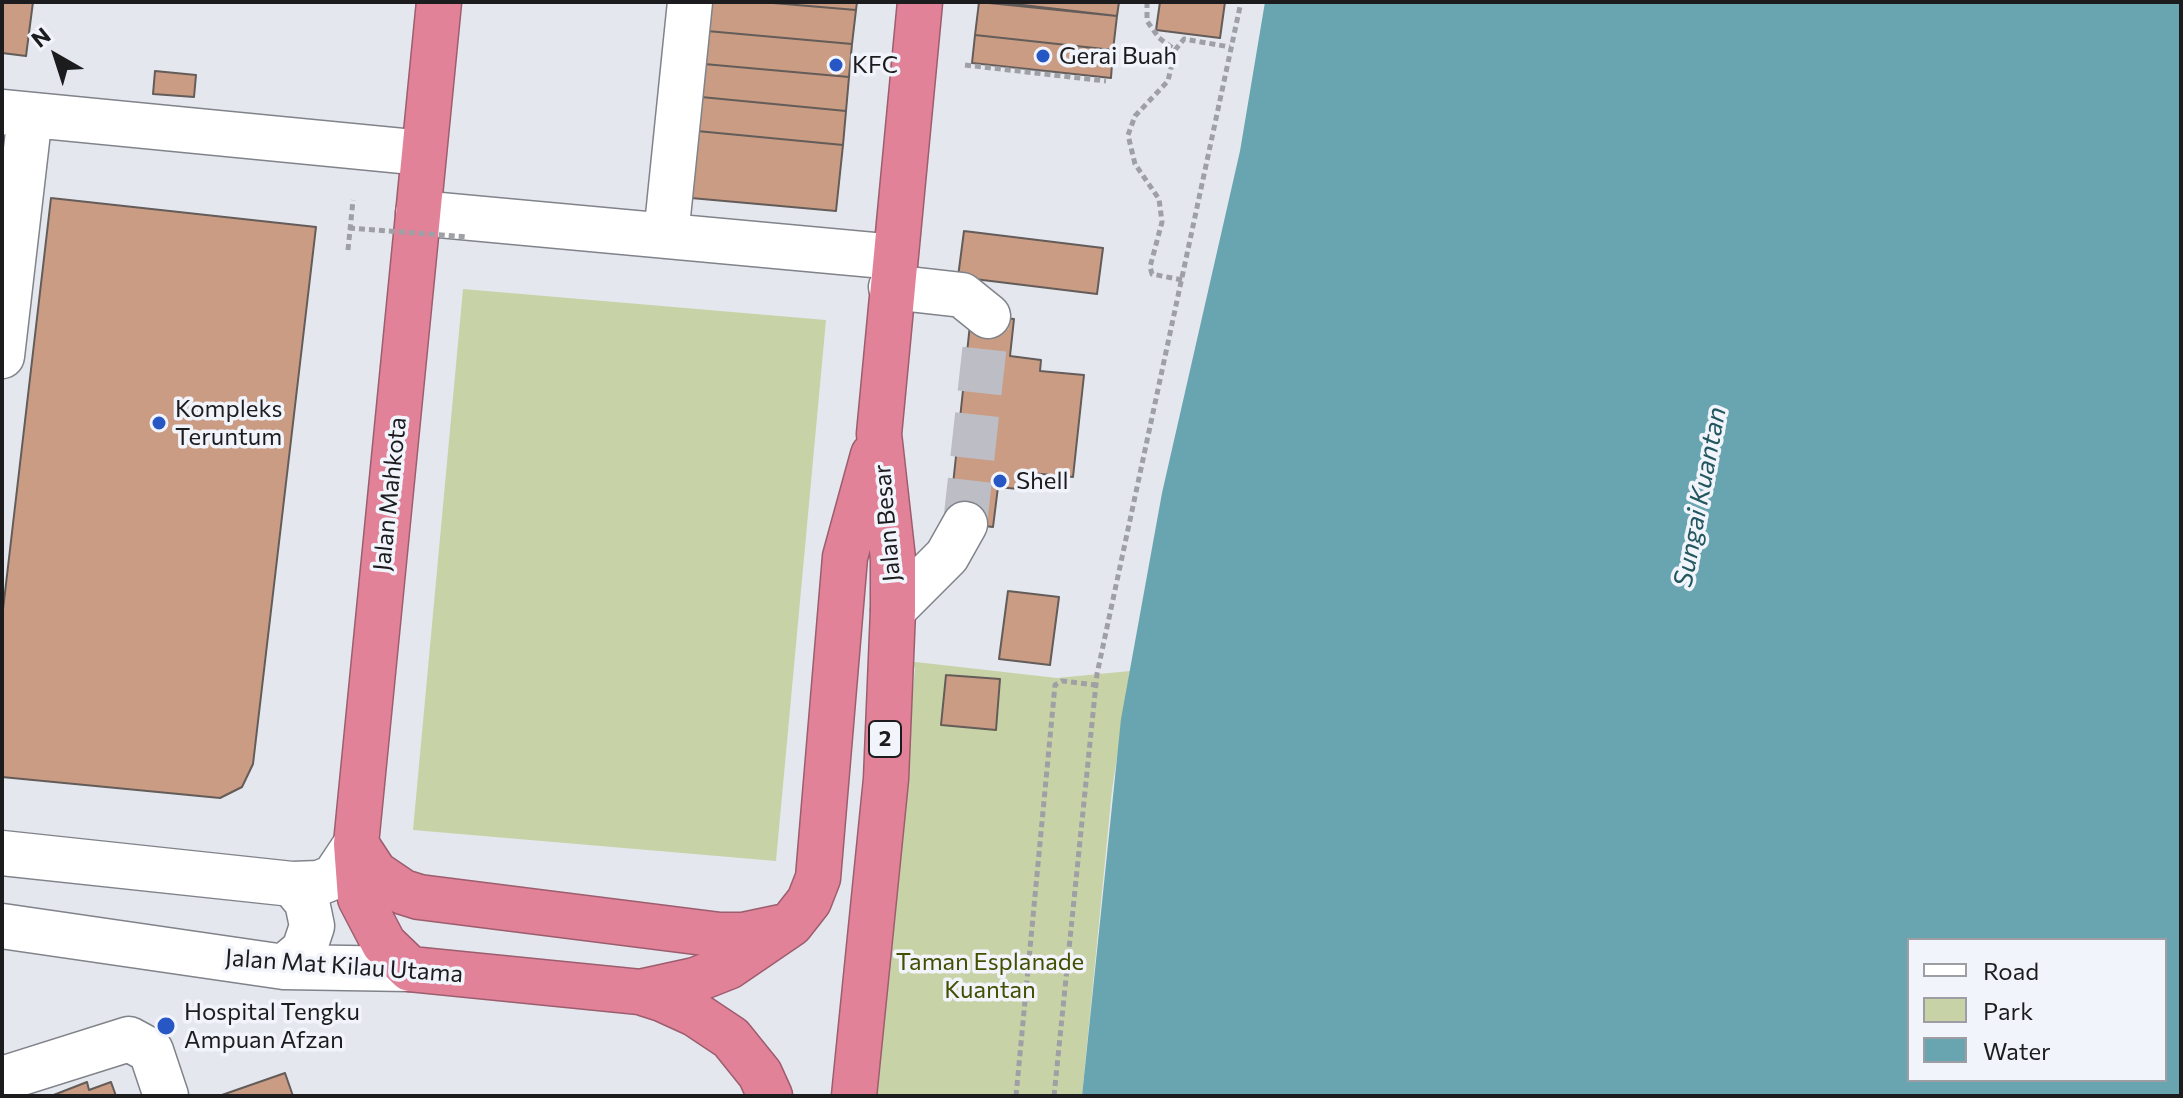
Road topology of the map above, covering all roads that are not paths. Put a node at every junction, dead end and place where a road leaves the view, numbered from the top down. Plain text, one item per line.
1 (439, 2) edge
2 (690, 2) edge
3 (920, 2) edge
4 (16, 114) edge
5 (423, 153) junction
6 (418, 213) junction
7 (666, 236) junction
8 (893, 272) junction
9 (988, 316) dead end
10 (2, 356) edge
11 (879, 434) junction
12 (965, 524) tunnel mouth
13 (893, 610) junction
14 (356, 844) junction
15 (2, 853) edge
16 (292, 884) junction
17 (791, 924) junction
18 (2, 926) edge
19 (284, 967) junction
20 (410, 969) junction
21 (640, 992) junction
22 (2, 1079) edge
23 (166, 1096) edge
24 (770, 1096) edge
25 (854, 1096) edge

1 - 5 highway, Jalan Mahkota
2 - 7 street
3 - 8 highway, Jalan Besar / 2
4 - 5 street
4 - 10 street
5 - 6 highway, Jalan Mahkota
6 - 7 street
6 - 14 highway, Jalan Mahkota
7 - 8 street
8 - 9 street
8 - 11 highway, Jalan Besar / 2
11 - 13 highway, Jalan Besar / 2
11 - 17 highway
12 - 13 street
13 - 25 highway, Jalan Besar / 2
14 - 16 street
14 - 17 highway
14 - 20 highway, Jalan Mahkota
15 - 16 street
16 - 19 street
17 - 21 highway
18 - 19 street, Jalan Mat Kilau Utama
19 - 20 street, Jalan Mat Kilau Utama
20 - 21 highway, Jalan Mat Kilau Utama
21 - 24 highway
22 - 23 street

